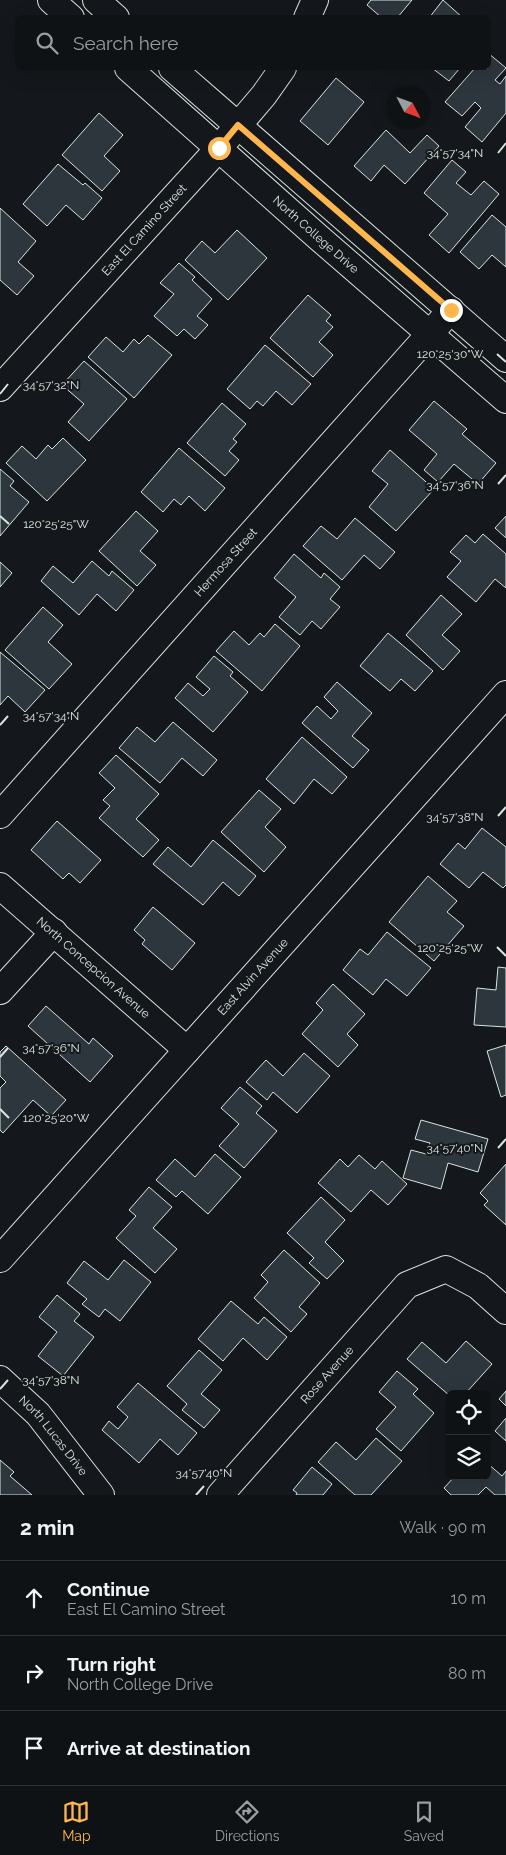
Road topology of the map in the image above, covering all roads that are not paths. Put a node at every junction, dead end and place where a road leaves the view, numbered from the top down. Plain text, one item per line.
1 (51, 0) edge
2 (96, 0) edge
3 (315, 0) edge
4 (68, 15) edge
5 (113, 15) edge
6 (308, 15) edge
7 (130, 70) edge
8 (174, 70) edge
9 (281, 70) edge
10 (238, 125) junction
11 (219, 148) junction
12 (451, 310) junction
13 (430, 333) junction
14 (506, 359) edge
15 (0, 388) edge
16 (506, 400) edge
17 (506, 694) edge
18 (0, 815) edge
19 (0, 886) edge
20 (54, 932) junction
21 (0, 990) edge
22 (187, 1050) junction
23 (0, 1259) edge
24 (506, 1311) edge
25 (0, 1380) edge
26 (101, 1495) edge
27 (220, 1495) edge

1 - 4 street
2 - 5 street
3 - 6 street
7 - 11 street, North College Drive
8 - 10 street
9 - 10 street, East El Camino Street
10 - 11 street, East El Camino Street
10 - 12 street
11 - 13 street, North College Drive
11 - 15 street, East El Camino Street
12 - 13 street, Hermosa Street
12 - 14 street
13 - 16 street, North College Drive
13 - 18 street, Hermosa Street
17 - 22 street, East Alvin Avenue
19 - 20 street, North Concepcion Avenue
20 - 21 street
20 - 22 street, North Concepcion Avenue
22 - 23 street, East Alvin Avenue
24 - 27 street, Rose Avenue
25 - 26 street, North Lucas Drive

